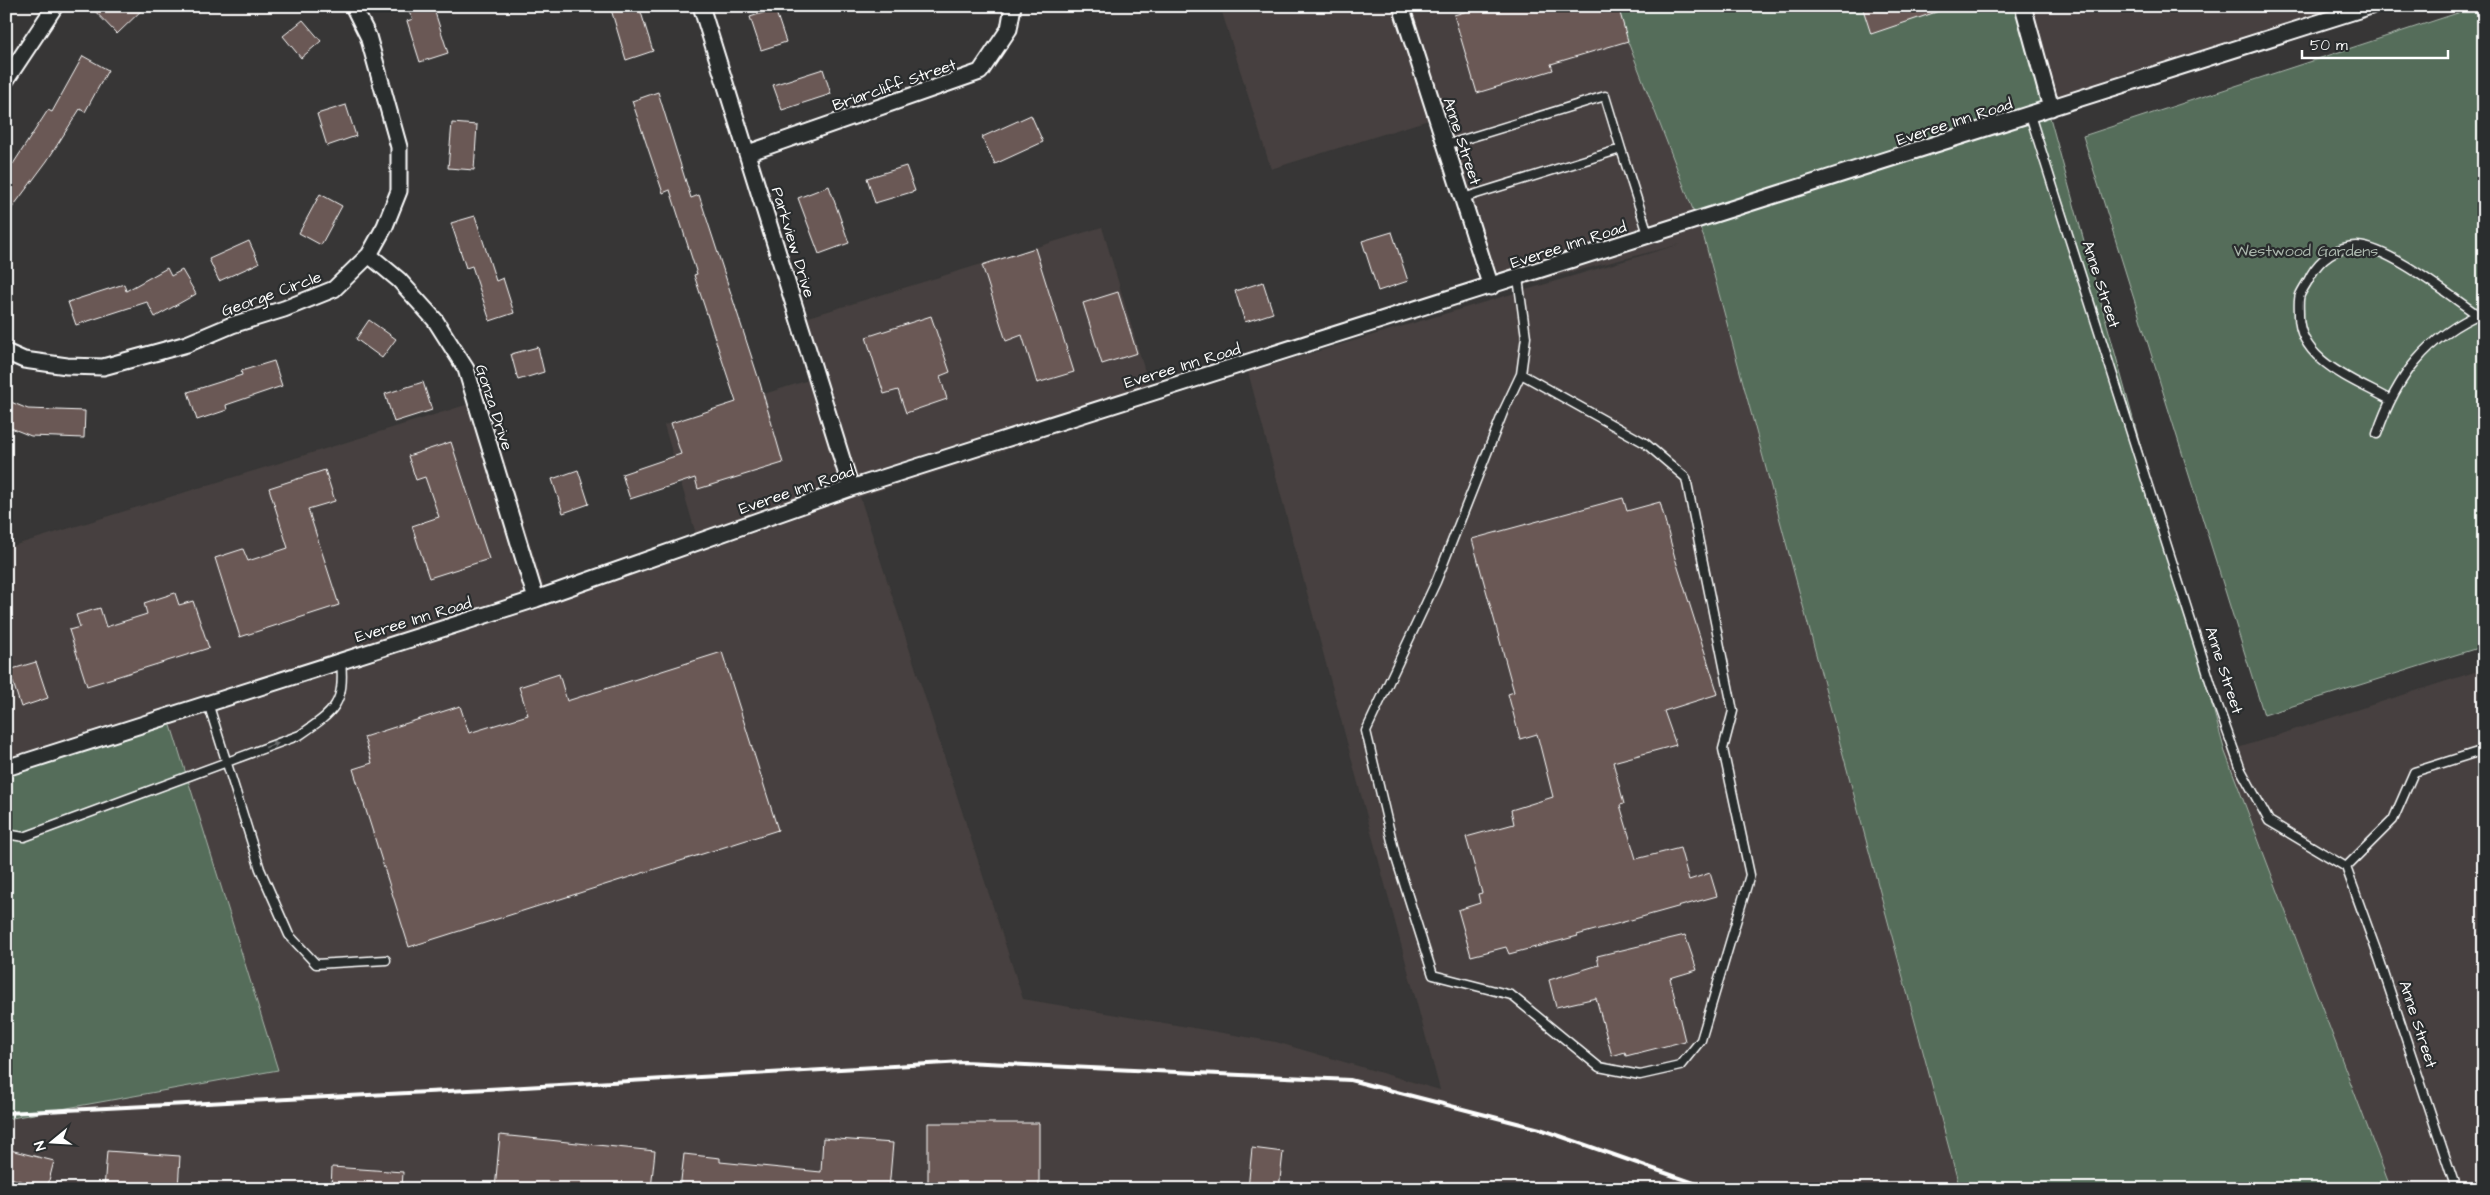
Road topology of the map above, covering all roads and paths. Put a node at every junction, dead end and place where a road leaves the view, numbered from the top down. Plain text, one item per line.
1 (55, 6) edge
2 (353, 6) edge
3 (701, 6) edge
4 (1013, 6) edge
5 (1401, 6) edge
6 (2023, 6) edge
7 (2371, 6) edge
8 (6, 80) edge
9 (2051, 108) junction
10 (2030, 115) junction
11 (1446, 145) junction
12 (1622, 149) junction
13 (748, 153) junction
14 (1463, 198) junction
15 (1649, 237) junction
16 (369, 255) junction
17 (1518, 278) junction
18 (1491, 287) junction
19 (2481, 313) edge
20 (6, 352) edge
21 (1521, 374) junction
22 (2390, 400) junction
23 (2377, 434) dead end
24 (851, 488) junction
25 (536, 599) junction
26 (341, 660) junction
27 (208, 703) junction
28 (2484, 750) edge
29 (226, 762) junction
30 (6, 768) edge
31 (6, 834) edge
32 (2346, 867) junction
33 (386, 960) dead end
34 (2456, 1189) edge

1 - 8 street
2 - 16 street, George Circle
3 - 13 street, Parkview Drive
4 - 13 street, Briarcliff Street
5 - 11 street, Anne Street
6 - 9 street
7 - 9 street, Everee Inn Road
9 - 10 street, Everee Inn Road
10 - 15 street, Everee Inn Road
10 - 32 lane, Anne Street
11 - 12 lane
11 - 14 street, Anne Street
12 - 14 lane
12 - 15 lane
13 - 24 street, Parkview Drive
14 - 18 street, Anne Street
15 - 17 street, Everee Inn Road
16 - 20 street, George Circle
16 - 25 street, Gonza Drive
17 - 18 street, Everee Inn Road
17 - 21 lane
18 - 24 street, Everee Inn Road
19 - 22 lane
19 - 22 lane
21 - 21 lane
22 - 23 lane
24 - 25 street, Everee Inn Road
25 - 26 street, Everee Inn Road
26 - 27 street, Everee Inn Road
29 -> 26 lane
27 - 29 lane
27 - 30 street, Everee Inn Road
28 - 32 lane
29 - 31 lane
29 - 33 lane
32 - 34 lane, Anne Street

